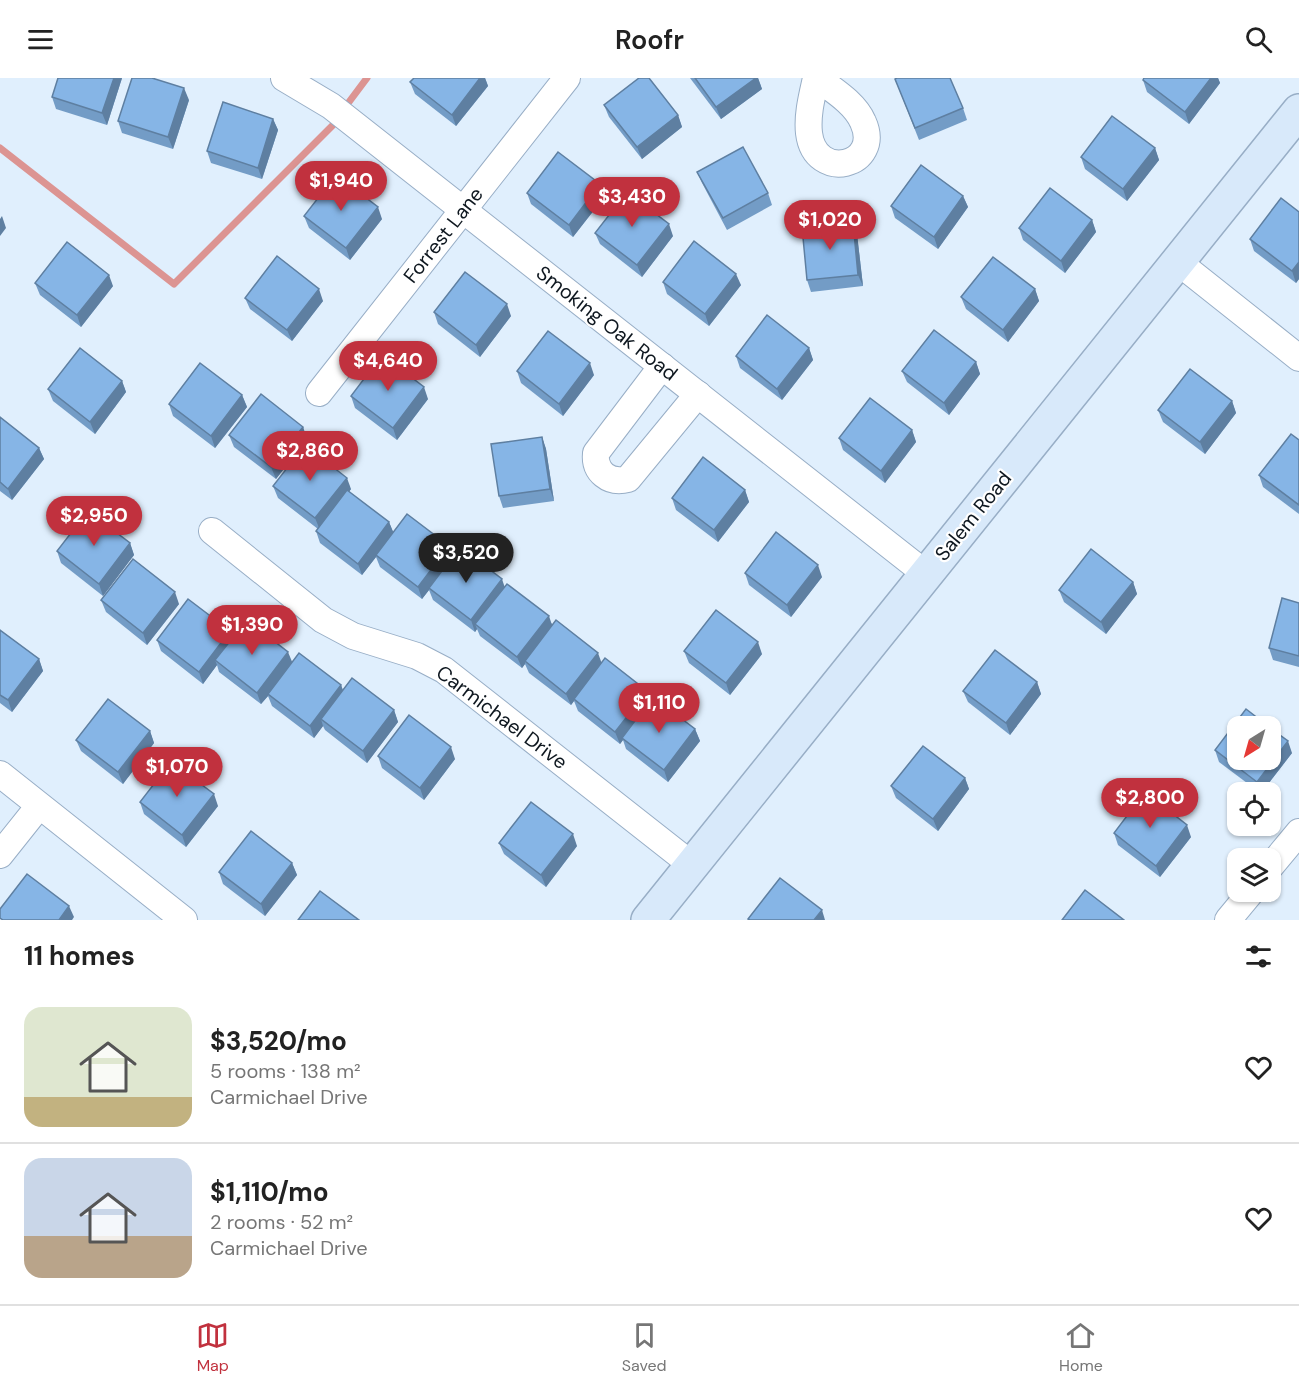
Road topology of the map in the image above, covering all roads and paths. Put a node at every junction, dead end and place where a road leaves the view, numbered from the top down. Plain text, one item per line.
1 (284, 78) edge
2 (567, 78) edge
3 (1299, 111) edge
4 (463, 210) junction
5 (1178, 262) junction
6 (1299, 358) edge
7 (662, 366) junction
8 (319, 393) dead end
9 (698, 394) junction
10 (212, 531) dead end
11 (926, 574) junction
12 (0, 774) edge
13 (39, 806) junction
14 (1299, 832) edge
15 (1281, 854) edge
16 (0, 855) edge
17 (692, 865) junction
18 (1243, 902) edge
19 (184, 920) edge
20 (648, 920) edge
21 (1228, 920) edge

1 - 4 street, Smoking Oak Road
2 - 4 street, Forrest Lane
3 - 5 main road, Salem Road
4 - 7 street, Smoking Oak Road
4 - 8 street, Forrest Lane
5 - 6 street
5 - 11 main road, Salem Road
7 - 9 street, Smoking Oak Road
7 - 9 street
9 - 11 street, Smoking Oak Road
10 - 17 street, Carmichael Drive
11 - 17 main road, Salem Road
12 - 13 street
13 - 16 street
13 - 19 street
14 - 15 street
17 - 20 main road, Salem Road
18 - 21 street

